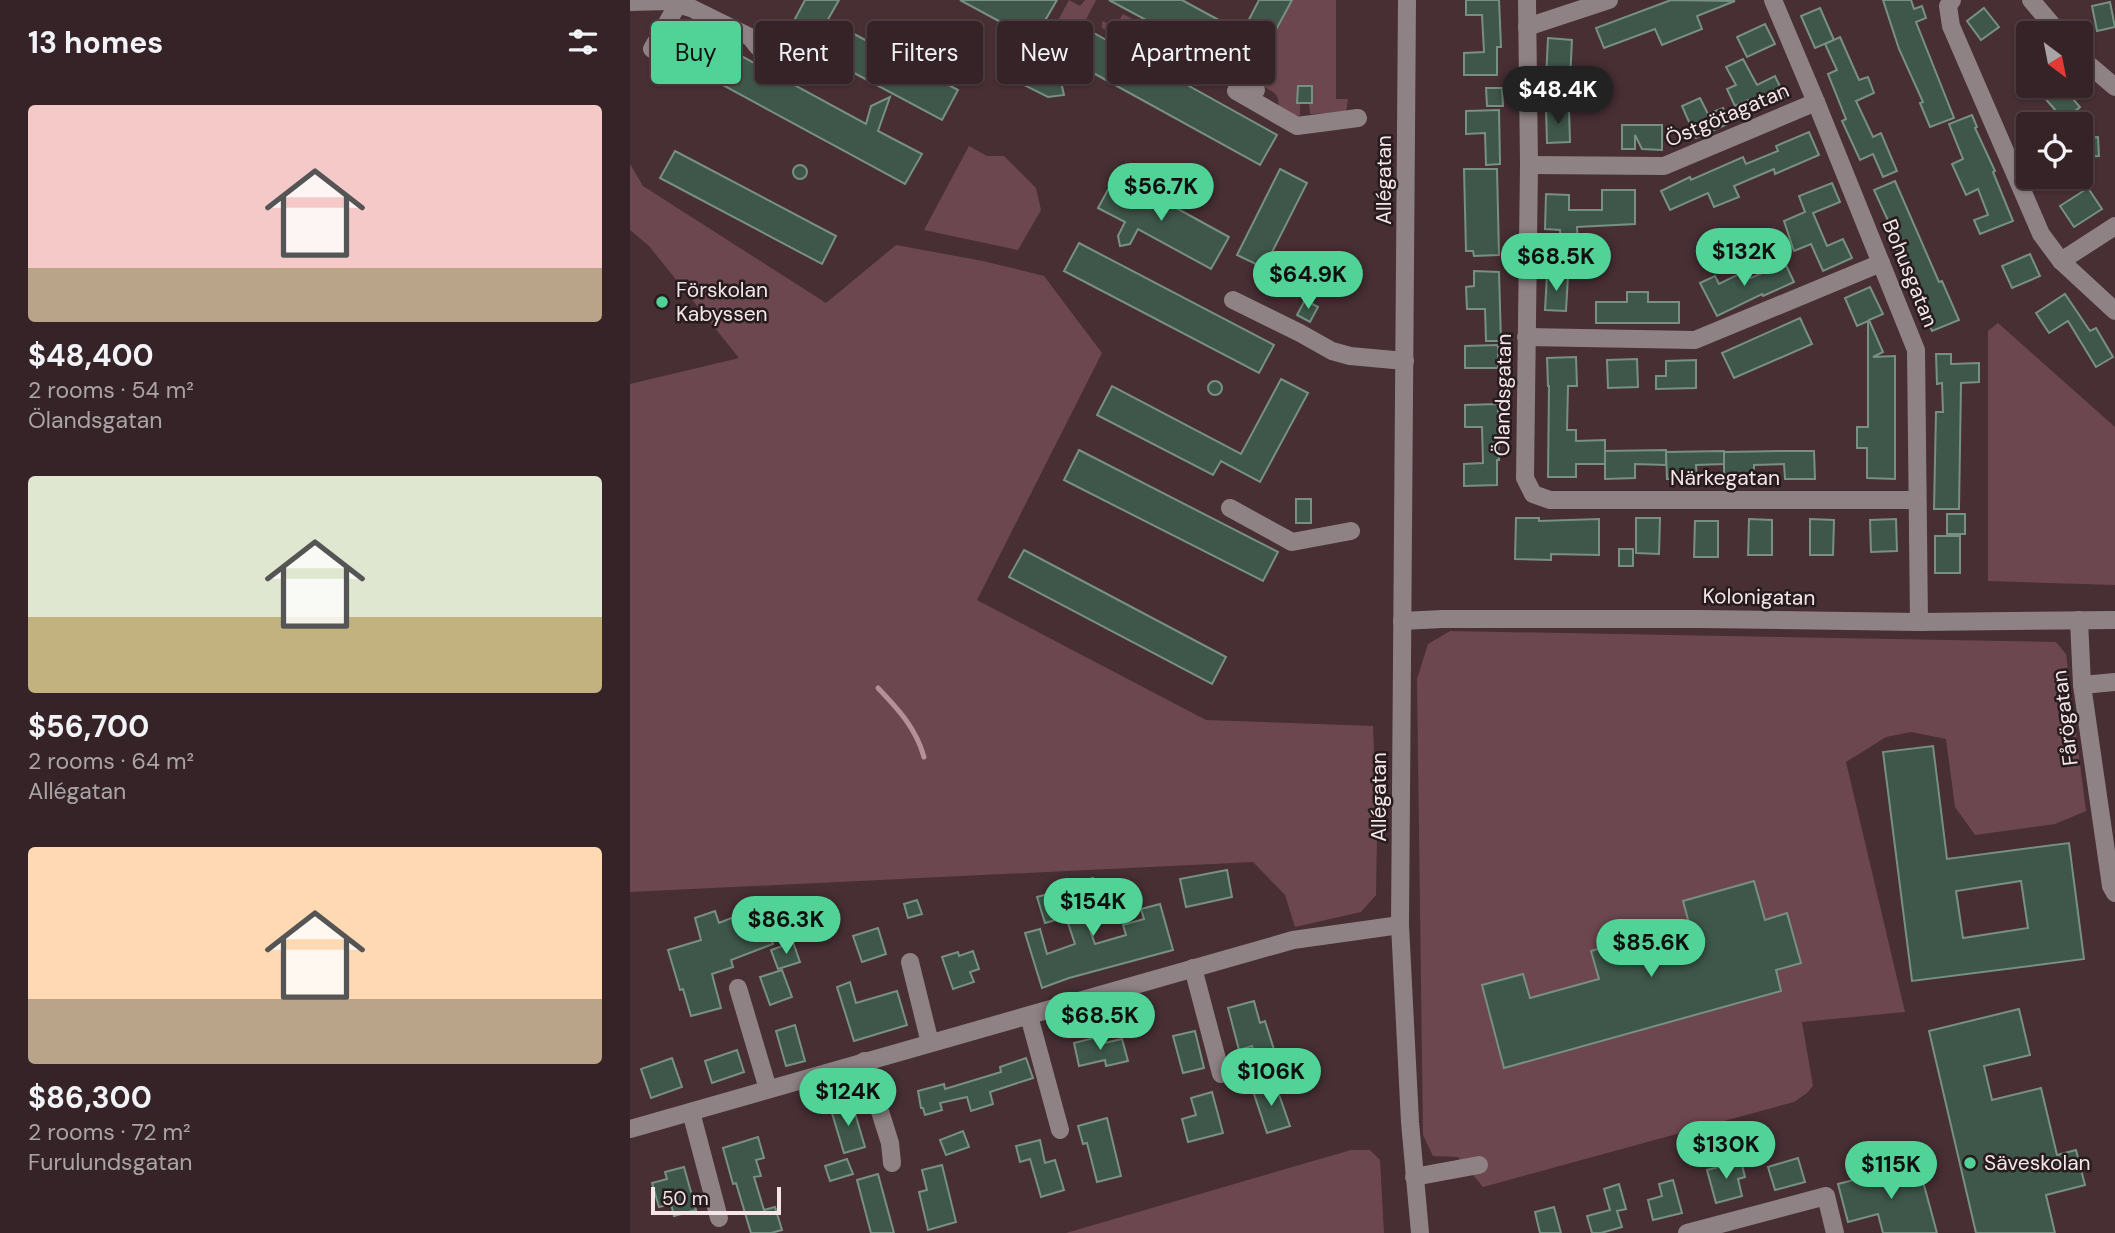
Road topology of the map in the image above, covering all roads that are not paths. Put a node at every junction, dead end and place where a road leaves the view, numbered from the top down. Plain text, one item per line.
1 (1407, 0) edge
2 (1527, 0) edge
3 (1609, 0) edge
4 (1773, 0) edge
5 (1952, 0) edge
6 (2031, 0) edge
7 (630, 2) edge
8 (678, 5) junction
9 (669, 21) edge
10 (2049, 21) edge
11 (1527, 27) junction
12 (755, 43) edge
13 (2093, 68) edge
14 (1244, 84) edge
15 (2115, 87) edge
16 (1236, 91) dead end
17 (1816, 102) junction
18 (1271, 111) junction
19 (1358, 118) dead end
20 (1530, 165) junction
21 (2115, 226) edge
22 (2061, 261) junction
23 (1881, 263) junction
24 (1232, 294) dead end
25 (2115, 312) edge
26 (1526, 337) junction
27 (1405, 361) junction
28 (1534, 494) joint
29 (1917, 500) junction
30 (1230, 502) dead end
31 (1352, 531) dead end
32 (2079, 620) junction
33 (2115, 620) edge
34 (1402, 621) junction
35 (1919, 622) junction
36 (2115, 682) edge
37 (2082, 685) junction
38 (2115, 893) edge
39 (1400, 925) junction
40 (911, 962) dead end
41 (1193, 968) junction
42 (738, 988) dead end
43 (1029, 1016) junction
44 (930, 1043) junction
45 (864, 1062) junction
46 (1221, 1074) dead end
47 (768, 1089) junction
48 (691, 1112) junction
49 (630, 1129) edge
50 (1060, 1130) dead end
51 (892, 1163) dead end
52 (1479, 1165) dead end
53 (1414, 1177) junction
54 (719, 1218) dead end
55 (1420, 1233) edge
56 (1687, 1233) edge
57 (1835, 1233) edge

1 - 27 street, Allégatan
2 - 11 street, Ölandsgatan
3 - 11 street
4 - 17 street, Bohusgatan
5 - 22 street
6 - 10 street
7 - 8 street
8 - 9 street
8 - 12 street
11 - 20 street, Ölandsgatan
13 - 15 street
14 - 18 street, Allégatan
16 - 18 street, Allégatan
17 - 20 street, Östgötagatan
17 - 23 street, Bohusgatan
18 - 19 street, Allégatan
20 - 26 street, Ölandsgatan
21 - 22 street
22 - 25 street
23 - 26 street
23 - 29 street, Bohusgatan
24 - 27 street
26 - 28 street, Ölandsgatan
27 - 34 street, Allégatan
28 - 29 street, Närkegatan
29 - 35 street, Bohusgatan
30 - 31 street
32 - 33 street, Kolonigatan
32 - 35 street, Kolonigatan
32 - 37 street, Fårögatan
34 - 35 street, Kolonigatan
34 - 39 street, Allégatan
36 - 37 street
37 - 38 street, Fårögatan
39 - 41 street
39 - 53 street, Allégatan
40 - 44 street
41 - 43 street
41 - 46 street
42 - 47 street
43 - 44 street
43 - 50 street
44 - 45 street
45 - 47 street
45 - 51 street
47 - 48 street
48 - 49 street
48 - 54 street
52 - 53 street
53 - 55 street, Allégatan
56 - 57 street

